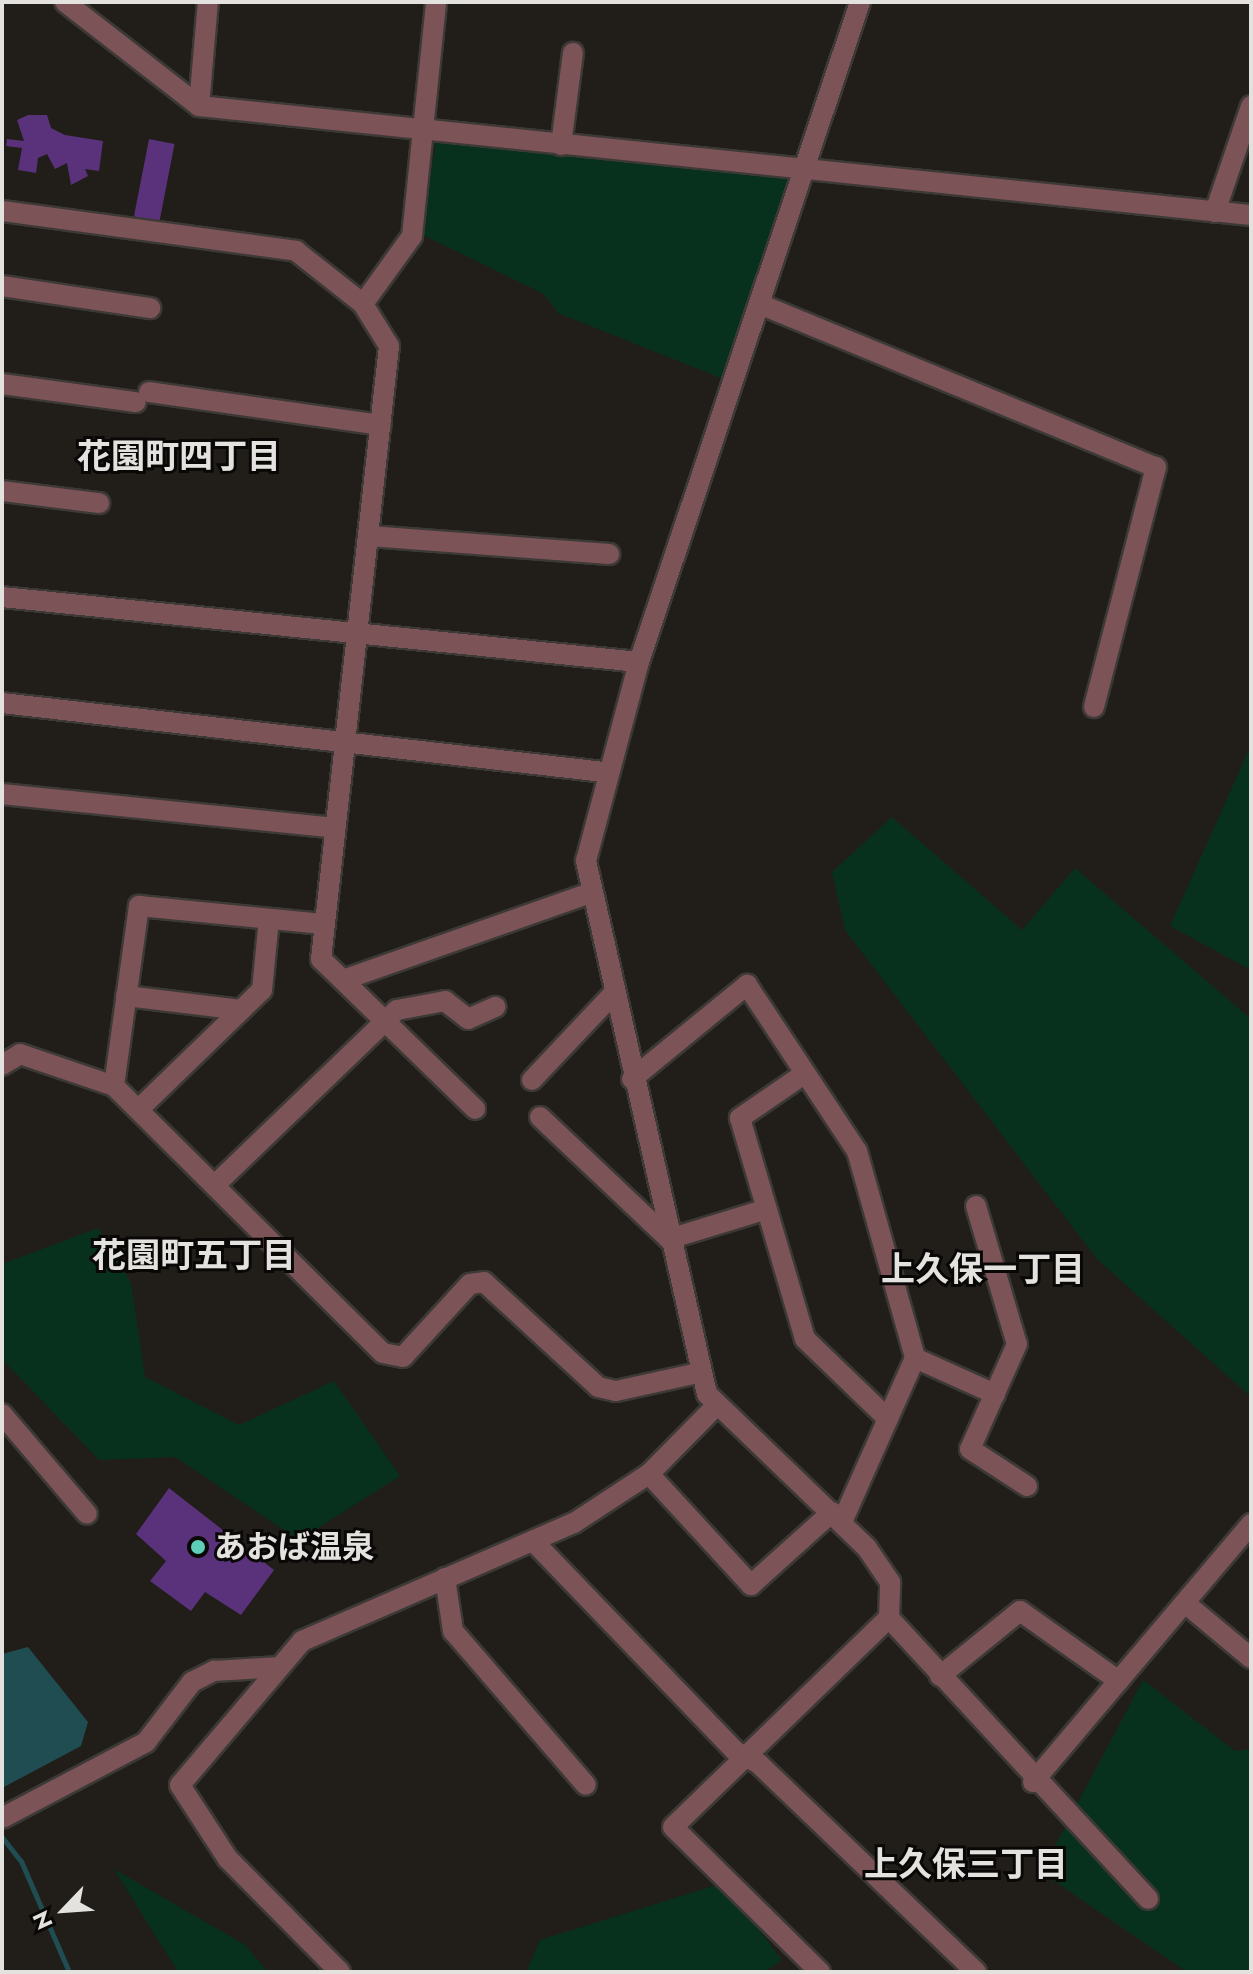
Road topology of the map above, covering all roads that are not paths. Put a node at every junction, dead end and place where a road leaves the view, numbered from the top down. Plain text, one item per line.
1 (65, 2) edge
2 (208, 2) edge
3 (436, 2) edge
4 (860, 2) edge
5 (573, 53) dead end
6 (199, 106) junction
7 (1251, 106) edge
8 (422, 132) junction
9 (561, 145) junction
10 (806, 165) junction
11 (2, 211) edge
12 (1215, 212) junction
13 (1251, 215) edge
14 (2, 286) edge
15 (363, 304) junction
16 (762, 305) junction
17 (150, 308) dead end
18 (2, 384) edge
19 (381, 425) junction
20 (2, 491) edge
21 (99, 503) dead end
22 (369, 536) junction
23 (609, 554) dead end
24 (2, 597) edge
25 (358, 637) junction
26 (639, 662) junction
27 (2, 703) edge
28 (1094, 707) dead end
29 (345, 744) junction
30 (604, 772) junction
31 (2, 794) edge
32 (335, 828) junction
33 (590, 893) junction
34 (269, 919) junction
35 (323, 924) junction
36 (343, 980) junction
37 (612, 995) junction
38 (126, 996) junction
39 (495, 1007) dead end
40 (241, 1010) junction
41 (387, 1020) junction
42 (2, 1065) edge
43 (804, 1074) junction
44 (632, 1079) junction
45 (532, 1080) dead end
46 (114, 1086) junction
47 (139, 1109) junction
48 (475, 1109) dead end
49 (540, 1117) dead end
50 (217, 1183) junction
51 (976, 1206) dead end
52 (767, 1209) junction
53 (669, 1239) junction
54 (915, 1358) junction
55 (698, 1373) junction
56 (995, 1394) junction
57 (715, 1407) junction
58 (2, 1414) edge
59 (888, 1419) junction
60 (649, 1474) junction
61 (1027, 1486) dead end
62 (87, 1514) dead end
63 (837, 1517) junction
64 (1251, 1524) edge
65 (534, 1542) junction
66 (445, 1578) junction
67 (1185, 1603) junction
68 (889, 1618) junction
69 (1251, 1658) edge
70 (280, 1667) junction
71 (940, 1676) junction
72 (1119, 1681) junction
73 (745, 1756) junction
74 (1033, 1782) junction
75 (586, 1785) dead end
76 (2, 1818) edge
77 (1148, 1899) dead end
78 (340, 1972) edge
79 (820, 1972) edge
80 (976, 1972) edge

1 - 6 street
2 - 6 street
3 - 8 street
4 - 10 street
5 - 9 street
6 - 8 street
7 - 12 street
8 - 9 street
8 - 15 street
9 - 10 street
10 - 12 street
10 - 16 street
11 - 15 street
12 - 13 street
14 - 17 street
15 - 19 street
16 - 26 street
16 - 28 street
18 - 19 street
19 - 22 street
20 - 21 street
22 - 23 street
22 - 25 street
24 - 25 street
25 - 26 street
25 - 29 street
26 - 30 street
27 - 29 street
29 - 30 street
29 - 32 street
30 - 33 street
31 - 32 street
32 - 35 street
33 - 36 street
33 - 37 street
34 - 35 street
34 - 38 street
34 - 40 street
35 - 36 street
36 - 41 street
37 - 44 street
37 - 45 street
38 - 40 street
38 - 46 street
39 - 41 street
40 - 47 street
41 - 48 street
41 - 50 street
42 - 46 street
43 - 44 street
43 - 52 street
43 - 54 street
44 - 53 street
46 - 47 street
47 - 50 street
49 - 53 street
50 - 55 street
51 - 56 street
52 - 53 street
52 - 59 street
53 - 55 street
54 - 56 street
54 - 59 street
55 - 57 street
56 - 61 street
57 - 60 street
57 - 63 street
58 - 62 street
59 - 63 street
60 - 63 street
60 - 65 street
63 - 68 street
64 - 67 street
65 - 66 street
65 - 73 street
66 - 70 street
66 - 75 street
67 - 69 street
67 - 72 street
68 - 71 street
68 - 73 street
70 - 76 street
70 - 78 street
71 - 72 street
71 - 74 street
72 - 74 street
73 - 79 street
73 - 80 street
74 - 77 street

